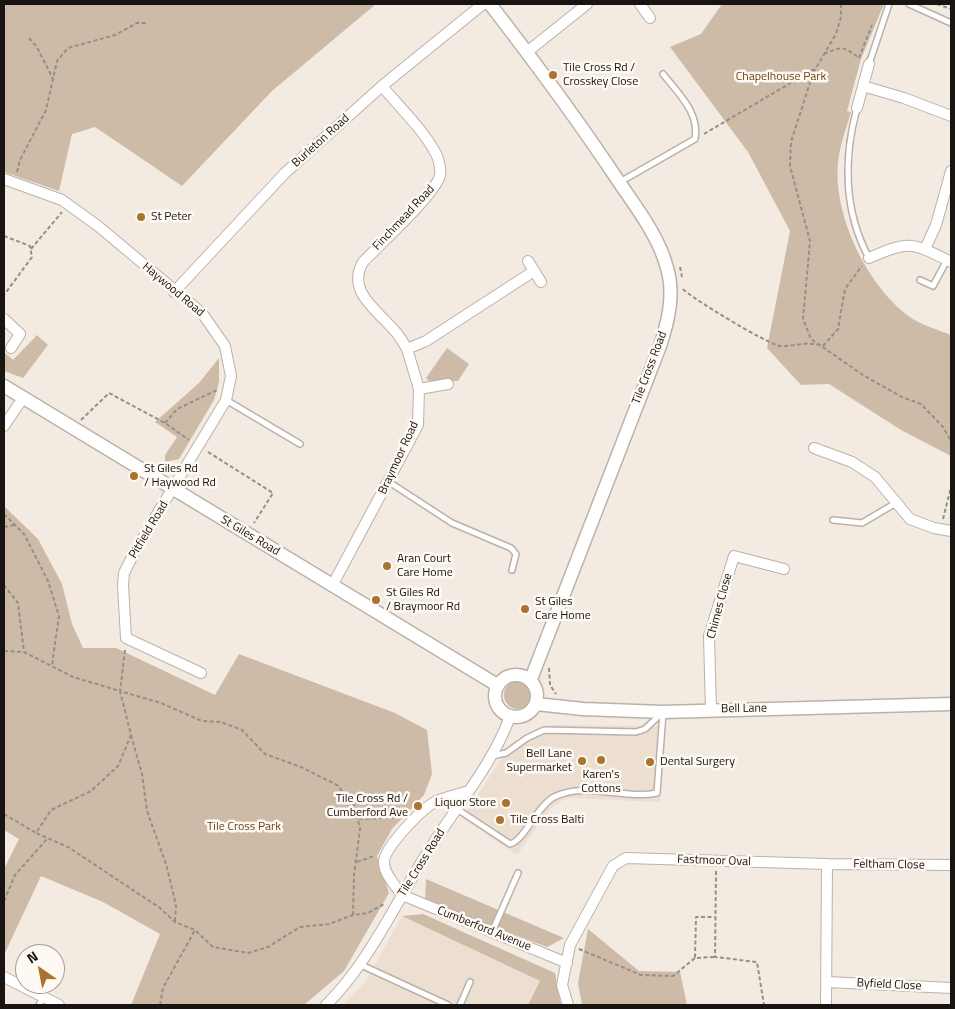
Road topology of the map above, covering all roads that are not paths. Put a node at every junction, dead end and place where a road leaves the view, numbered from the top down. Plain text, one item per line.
1 (483, 4) edge
2 (490, 4) edge
3 (587, 4) edge
4 (640, 4) edge
5 (889, 4) edge
6 (908, 4) edge
7 (650, 18) dead end
8 (951, 23) edge
9 (527, 52) junction
10 (869, 64) joint
11 (663, 74) dead end
12 (382, 86) junction
13 (863, 86) junction
14 (857, 108) joint
15 (951, 116) edge
16 (951, 171) edge
17 (4, 179) edge
18 (619, 183) junction
19 (925, 249) junction
20 (869, 258) joint
21 (528, 261) dead end
22 (949, 261) edge
23 (534, 271) junction
24 (920, 280) dead end
25 (541, 282) dead end
26 (174, 292) junction
27 (4, 319) edge
28 (11, 348) dead end
29 (407, 349) junction
30 (448, 384) dead end
31 (4, 386) edge
32 (419, 389) junction
33 (23, 398) junction
34 (226, 400) junction
35 (4, 426) edge
36 (300, 444) dead end
37 (814, 448) dead end
38 (389, 482) junction
39 (174, 489) junction
40 (897, 503) junction
41 (833, 520) dead end
42 (951, 531) edge
43 (784, 569) dead end
44 (512, 570) dead end
45 (332, 586) junction
46 (201, 673) dead end
47 (531, 679) junction
48 (498, 685) junction
49 (536, 704) junction
50 (951, 704) edge
51 (711, 710) junction
52 (663, 712) junction
53 (510, 717) junction
54 (492, 756) junction
55 (470, 791) junction
56 (457, 809) junction
57 (827, 864) junction
58 (951, 866) edge
59 (518, 873) dead end
60 (402, 895) junction
61 (492, 932) junction
62 (567, 962) junction
63 (359, 964) junction
64 (4, 977) edge
65 (470, 982) dead end
66 (827, 982) junction
67 (951, 988) edge
68 (41, 1001) edge
69 (60, 1005) edge
70 (326, 1005) edge
71 (448, 1005) edge
72 (460, 1005) edge
73 (568, 1005) edge
74 (826, 1005) edge

1 - 12 street, Burleton Road
2 - 9 street, Tile Cross Road
3 - 9 street
4 - 7 street
5 - 10 lane
6 - 8 lane
9 - 18 street, Tile Cross Road
10 - 13 street
11 - 18 lane
12 - 26 street, Burleton Road
12 - 29 street, Finchmead Road
13 - 14 street
13 - 15 street
14 - 20 lane
16 - 19 street
17 - 26 street, Haywood Road
18 - 47 street, Tile Cross Road
19 - 20 street
19 - 22 street
21 - 23 street
22 - 24 lane
23 - 25 street
23 - 29 street
26 - 34 street, Haywood Road
27 - 28 street
29 - 32 street, Braymoor Road
30 - 32 street
31 - 33 street, St Giles Road
32 - 38 street, Braymoor Road
33 - 35 street
33 - 39 street, St Giles Road
34 - 36 lane
34 - 39 street, Haywood Road
37 - 40 street
38 - 44 lane
38 - 45 street, Braymoor Road
39 - 45 street, St Giles Road
39 - 46 street, Pitfield Road
40 - 41 lane
40 - 42 street
43 - 51 street, Chimes Close
45 - 48 street, St Giles Road
47 - 48 street
47 - 49 street
48 - 53 street
49 - 52 street, Bell Lane
49 - 53 street
50 - 51 street, Bell Lane
51 - 52 street, Bell Lane
52 - 54 lane
52 - 56 lane
53 - 54 street, Tile Cross Road
54 - 55 street, Tile Cross Road
55 - 56 street, Tile Cross Road
55 - 60 street
56 - 60 street, Tile Cross Road
57 - 58 street, Feltham Close
57 - 62 street, Fastmoor Oval
57 - 66 street
59 - 61 lane
60 - 61 street, Cumberford Avenue
60 - 63 street, Tile Cross Road
61 - 62 street, Cumberford Avenue
62 - 73 street, Fastmoor Oval
63 - 70 street, Tile Cross Road
63 - 71 lane
64 - 68 street
65 - 72 lane
66 - 67 street, Byfield Close
66 - 74 street
68 - 69 street

